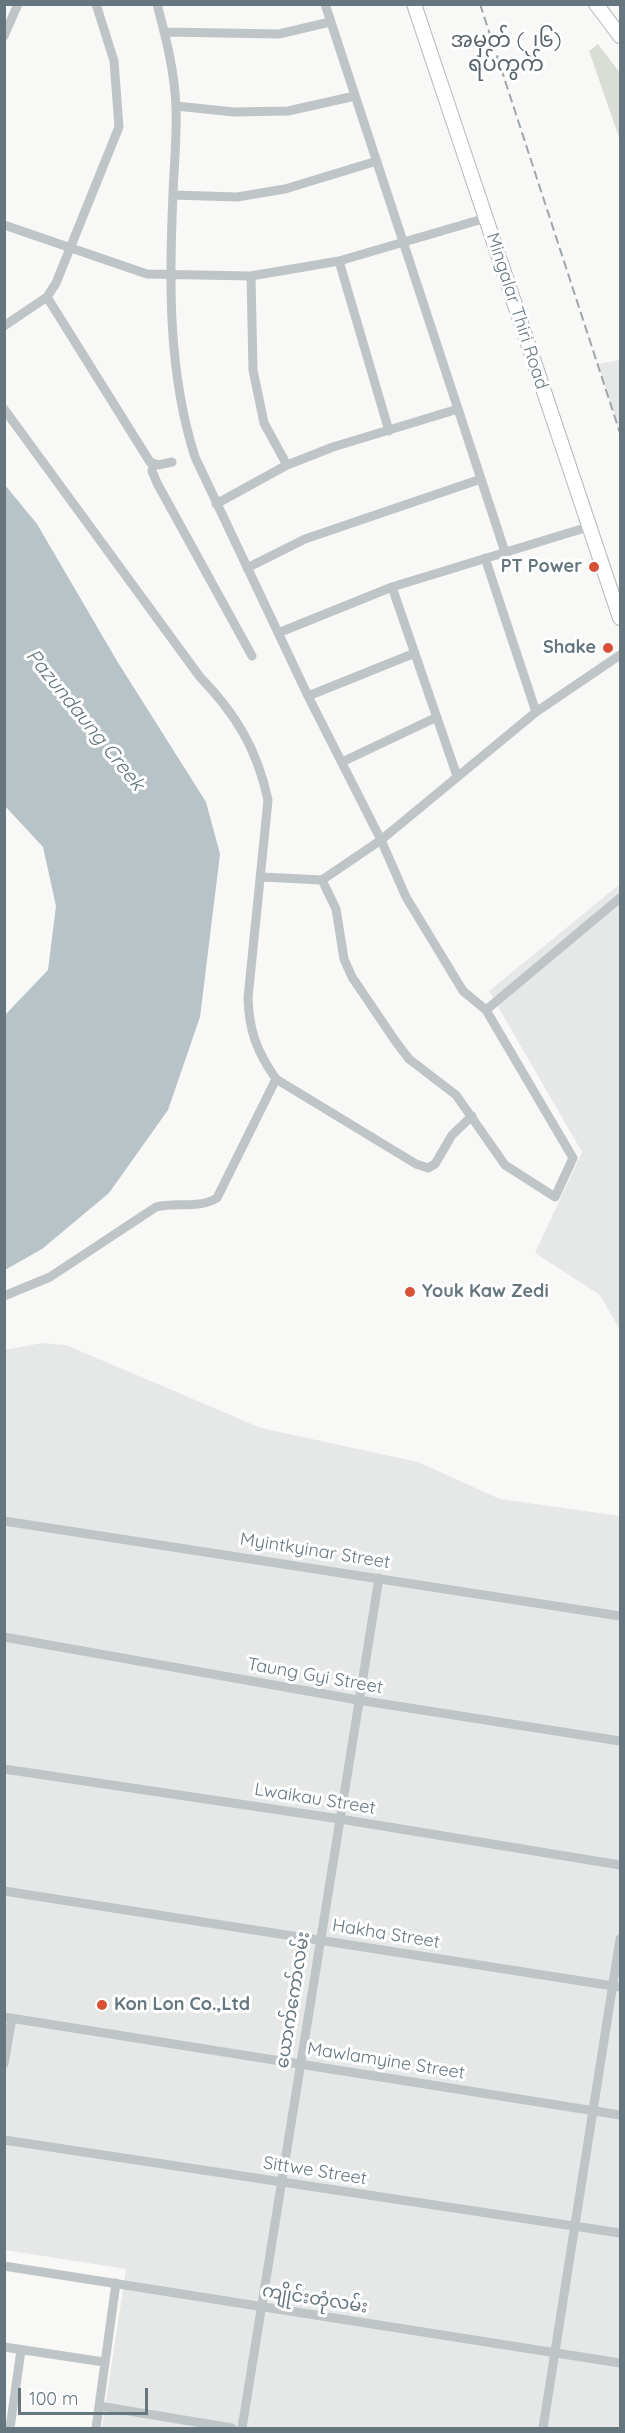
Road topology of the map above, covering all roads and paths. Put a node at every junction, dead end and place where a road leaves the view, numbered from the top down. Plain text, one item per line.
1 (18, 4) edge
2 (96, 4) edge
3 (157, 4) edge
4 (325, 4) edge
5 (414, 4) edge
6 (596, 4) edge
7 (330, 22) junction
8 (165, 32) junction
9 (4, 36) edge
10 (621, 36) edge
11 (355, 96) junction
12 (176, 106) junction
13 (377, 161) junction
14 (173, 195) junction
15 (486, 218) junction
16 (4, 225) edge
17 (404, 241) junction
18 (71, 247) junction
19 (339, 261) junction
20 (171, 276) junction
21 (251, 276) junction
22 (47, 297) junction
23 (4, 326) edge
24 (458, 409) junction
25 (4, 410) edge
26 (389, 431) junction
27 (172, 462) dead end
28 (153, 464) junction
29 (287, 465) junction
30 (481, 479) junction
31 (216, 504) junction
32 (588, 527) junction
33 (505, 552) junction
34 (485, 558) junction
35 (247, 568) junction
36 (392, 587) junction
37 (621, 618) edge
38 (278, 633) junction
39 (415, 653) junction
40 (621, 655) edge
41 (252, 656) dead end
42 (308, 696) junction
43 (536, 712) junction
44 (437, 717) junction
45 (342, 762) junction
46 (457, 776) junction
47 (381, 840) junction
48 (262, 877) junction
49 (322, 880) junction
50 (621, 898) edge
51 (486, 1010) junction
52 (276, 1079) junction
53 (472, 1116) junction
54 (4, 1296) edge
55 (4, 1521) edge
56 (379, 1578) junction
57 (621, 1616) edge
58 (4, 1637) edge
59 (358, 1700) junction
60 (621, 1741) edge
61 (4, 1769) edge
62 (340, 1819) junction
63 (621, 1865) edge
64 (4, 1891) edge
65 (621, 1939) edge
66 (320, 1941) junction
67 (617, 1986) edge
68 (8, 2017) edge
69 (300, 2063) junction
70 (4, 2064) edge
71 (593, 2110) junction
72 (621, 2115) edge
73 (4, 2139) edge
74 (282, 2183) junction
75 (576, 2227) junction
76 (621, 2233) edge
77 (4, 2266) edge
78 (116, 2283) junction
79 (261, 2307) junction
80 (4, 2347) edge
81 (21, 2350) junction
82 (555, 2353) junction
83 (104, 2362) junction
84 (621, 2363) edge
85 (99, 2406) junction
86 (9, 2428) edge
87 (96, 2428) edge
88 (232, 2428) edge
89 (242, 2428) edge
90 (543, 2428) edge

1 - 9 street
2 - 18 street
3 - 8 street
4 - 7 street
5 - 15 street, Mingalar Thiri Road
6 - 10 street
7 - 8 street
7 - 11 street
8 - 12 street
11 - 12 street
11 - 13 street
12 - 14 street
13 - 14 street
13 - 17 street
14 - 20 street
15 - 17 street
15 - 32 street, Mingalar Thiri Road
16 - 18 street
17 - 19 street
17 - 24 street
18 - 20 street
18 - 22 street
19 - 21 street
19 - 26 street
20 - 21 street
20 - 31 street
21 - 29 street
22 - 23 street
22 - 28 street
24 - 26 street
24 - 30 street
25 - 48 street
26 - 29 street
27 - 28 street
28 - 41 street
29 - 31 street
30 - 33 street
30 - 35 street
31 - 35 street
32 - 33 street
32 - 37 street, Mingalar Thiri Road
33 - 34 street
34 - 36 street
34 - 43 street
35 - 38 street
36 - 38 street
36 - 39 street
38 - 42 street
39 - 42 street
39 - 44 street
40 - 43 street
42 - 45 street
43 - 46 street
44 - 45 street
44 - 46 street
45 - 47 street
46 - 47 street
47 - 49 street
47 - 51 street
48 - 49 street
48 - 52 street
49 - 53 street
50 - 51 street
51 - 53 street
52 - 53 street
52 - 54 street
55 - 56 street, Myintkyinar Street
56 - 57 street, Myintkyinar Street
56 - 59 street, ယောက်ကော်လမ်း
58 - 59 street, Taung Gyi Street
59 - 60 street, Taung Gyi Street
59 - 62 street, ယောက်ကော်လမ်း
61 - 62 street, Lwaikau Street
62 - 63 street, Lwaikau Street
62 - 66 street, ယောက်ကော်လမ်း
64 - 66 street, Hakha Street
65 - 67 street
66 - 67 street, Hakha Street
66 - 69 street, ယောက်ကော်လမ်း
67 - 71 street
68 - 69 street, Mawlamyine Street
68 - 70 street
69 - 71 street, Mawlamyine Street
69 - 74 street, ယောက်ကော်လမ်း
71 - 72 street, Mawlamyine Street
71 - 75 street
73 - 74 street, Sittwe Street
74 - 75 street, Sittwe Street
74 - 79 street, ယောက်ကော်လမ်း
75 - 76 street, Sittwe Street
75 - 82 street
77 - 78 street, ကျိုင်းတုံလမ်း
78 - 79 street, ကျိုင်းတုံလမ်း
78 - 83 street
79 - 82 street, ကျိုင်းတုံလမ်း
79 - 89 street, ယောက်ကော်လမ်း
80 - 81 street
81 - 83 street
81 - 86 street
82 - 84 street, ကျိုင်းတုံလမ်း
82 - 90 street
83 - 85 street
85 - 87 street
85 - 88 street

